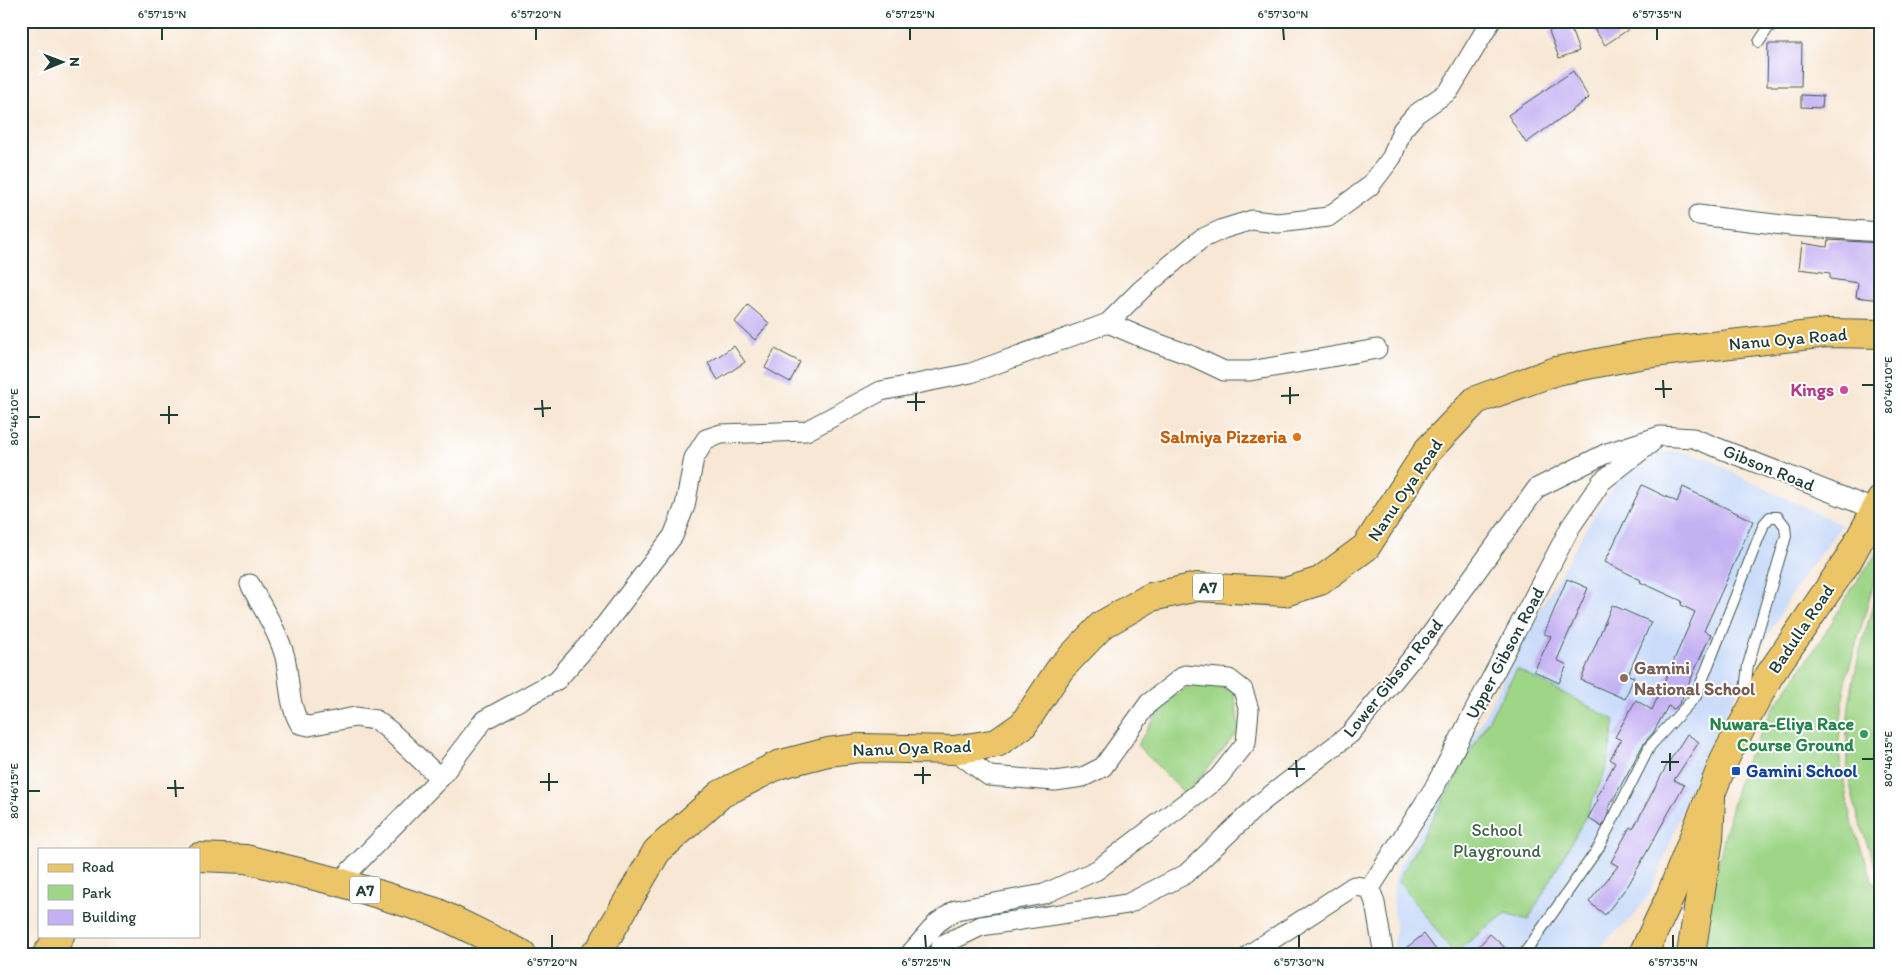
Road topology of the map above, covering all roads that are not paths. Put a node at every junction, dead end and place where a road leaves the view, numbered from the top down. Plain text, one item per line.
1 (1491, 21) edge
2 (1779, 21) edge
3 (1759, 42) dead end
4 (1698, 216) dead end
5 (1881, 232) edge
6 (1108, 323) junction
7 (1881, 334) edge
8 (1377, 349) dead end
9 (1660, 436) junction
10 (1878, 505) edge
11 (250, 584) dead end
12 (1752, 707) junction
13 (954, 750) junction
14 (440, 778) junction
15 (1711, 792) junction
16 (200, 857) edge
17 (339, 882) junction
18 (1370, 888) junction
19 (59, 938) edge
20 (47, 954) edge
21 (522, 954) edge
22 (594, 954) edge
23 (910, 954) edge
24 (938, 954) edge
25 (1250, 954) edge
26 (1382, 954) edge
27 (1524, 954) edge
28 (1643, 954) edge
29 (1691, 954) edge

1 - 6 street
2 - 3 lane
4 - 5 street
6 - 8 street
6 - 14 street
7 - 13 main road, Nanu Oya Road / A7
9 - 10 street, Gibson Road
9 - 18 street, Upper Gibson Road
9 - 24 street, Lower Gibson Road
10 - 12 main road, Badulla Road
11 - 14 street
12 - 15 main road, Badulla Road
12 - 27 lane
13 - 22 main road, Nanu Oya Road / A7
13 - 23 street
14 - 17 street
15 - 28 main road, Badulla Road
15 - 29 main road
16 - 17 main road, A7
17 - 21 main road, A7
18 - 25 street
18 - 26 street
19 - 20 main road

